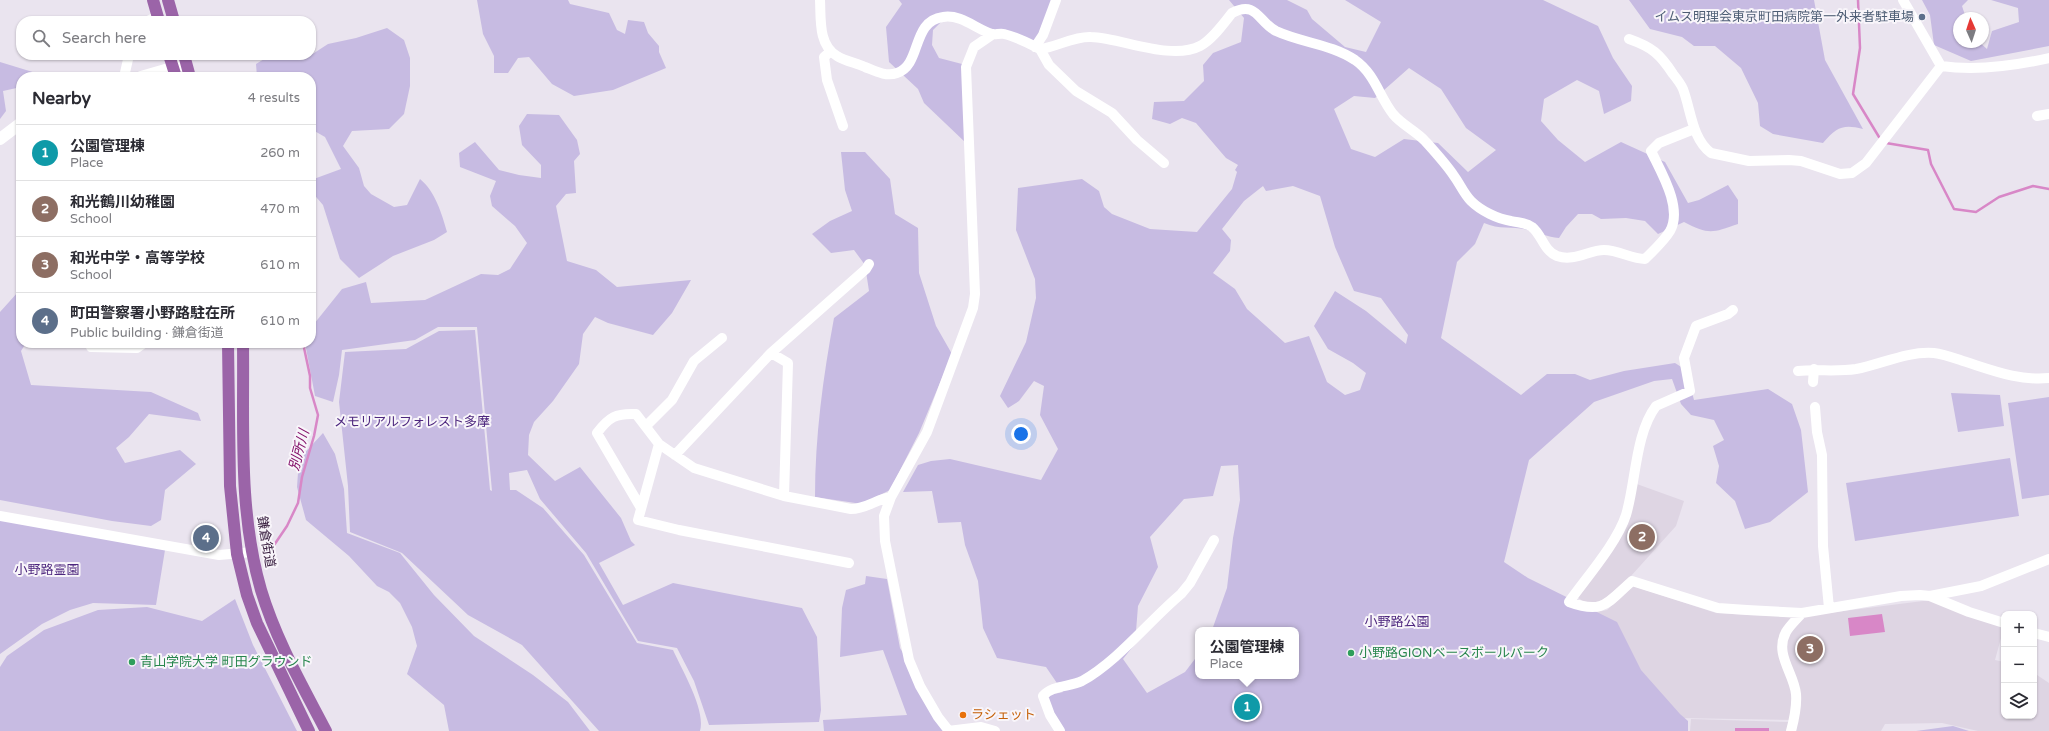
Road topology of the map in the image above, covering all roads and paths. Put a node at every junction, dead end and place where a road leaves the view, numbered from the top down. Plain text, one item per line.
1 (153, 0) edge
2 (168, 0) edge
3 (820, 0) edge
4 (1056, 0) edge
5 (1903, 0) edge
6 (155, 16) edge
7 (173, 16) edge
8 (993, 34) junction
9 (1629, 39) dead end
10 (1038, 48) junction
11 (830, 51) junction
12 (2049, 58) edge
13 (128, 60) edge
14 (170, 60) edge
15 (188, 60) edge
16 (1941, 66) junction
17 (125, 72) edge
18 (174, 72) edge
19 (189, 72) edge
20 (2049, 114) edge
21 (2037, 116) dead end
22 (843, 126) dead end
23 (16, 127) edge
24 (1694, 129) junction
25 (0, 139) edge
26 (1164, 164) dead end
27 (869, 264) dead end
28 (1733, 310) dead end
29 (722, 338) dead end
30 (228, 348) edge
31 (243, 348) edge
32 (771, 353) junction
33 (1814, 369) junction
34 (1798, 371) dead end
35 (2049, 378) edge
36 (1813, 382) dead end
37 (1815, 407) dead end
38 (646, 426) junction
39 (659, 444) junction
40 (675, 455) junction
41 (784, 496) junction
42 (891, 496) junction
43 (641, 508) junction
44 (0, 516) edge
45 (1214, 540) dead end
46 (252, 552) junction
47 (237, 554) junction
48 (2049, 559) edge
49 (849, 563) dead end
50 (1930, 596) junction
51 (1829, 608) junction
52 (1802, 613) junction
53 (2001, 622) edge
54 (2037, 634) edge
55 (2049, 637) edge
56 (309, 731) edge
57 (326, 731) edge
58 (948, 731) edge
59 (995, 731) edge
60 (1060, 731) edge
61 (1791, 731) edge

1 - 6 main road
2 - 7 main road
3 - 11 street
4 - 10 street
5 - 16 street
8 - 10 street
8 - 11 street
8 - 42 street
9 - 24 street
10 - 24 street
10 - 26 street
11 - 22 street
12 - 16 street
13 - 17 street
14 - 18 main road
15 - 18 street
15 - 19 main road
16 - 24 street
20 - 21 street
23 - 25 street
27 - 32 street
28 - 52 street
29 - 38 street
30 - 47 main road
31 - 46 main road, 鎌倉街道
32 - 40 street
32 - 41 street
33 - 34 street
33 - 35 street
33 - 36 street
37 - 51 street
38 - 39 street
38 - 43 street
39 - 40 street
39 - 43 street
40 - 41 street
41 - 42 street
42 - 58 street
43 - 49 street
44 - 47 street
45 - 60 street
46 - 47 street
46 - 57 main road, 鎌倉街道
47 - 56 main road
48 - 50 street
50 - 51 street
50 - 53 street
51 - 52 street
52 - 61 street
54 - 55 street
58 - 59 street

